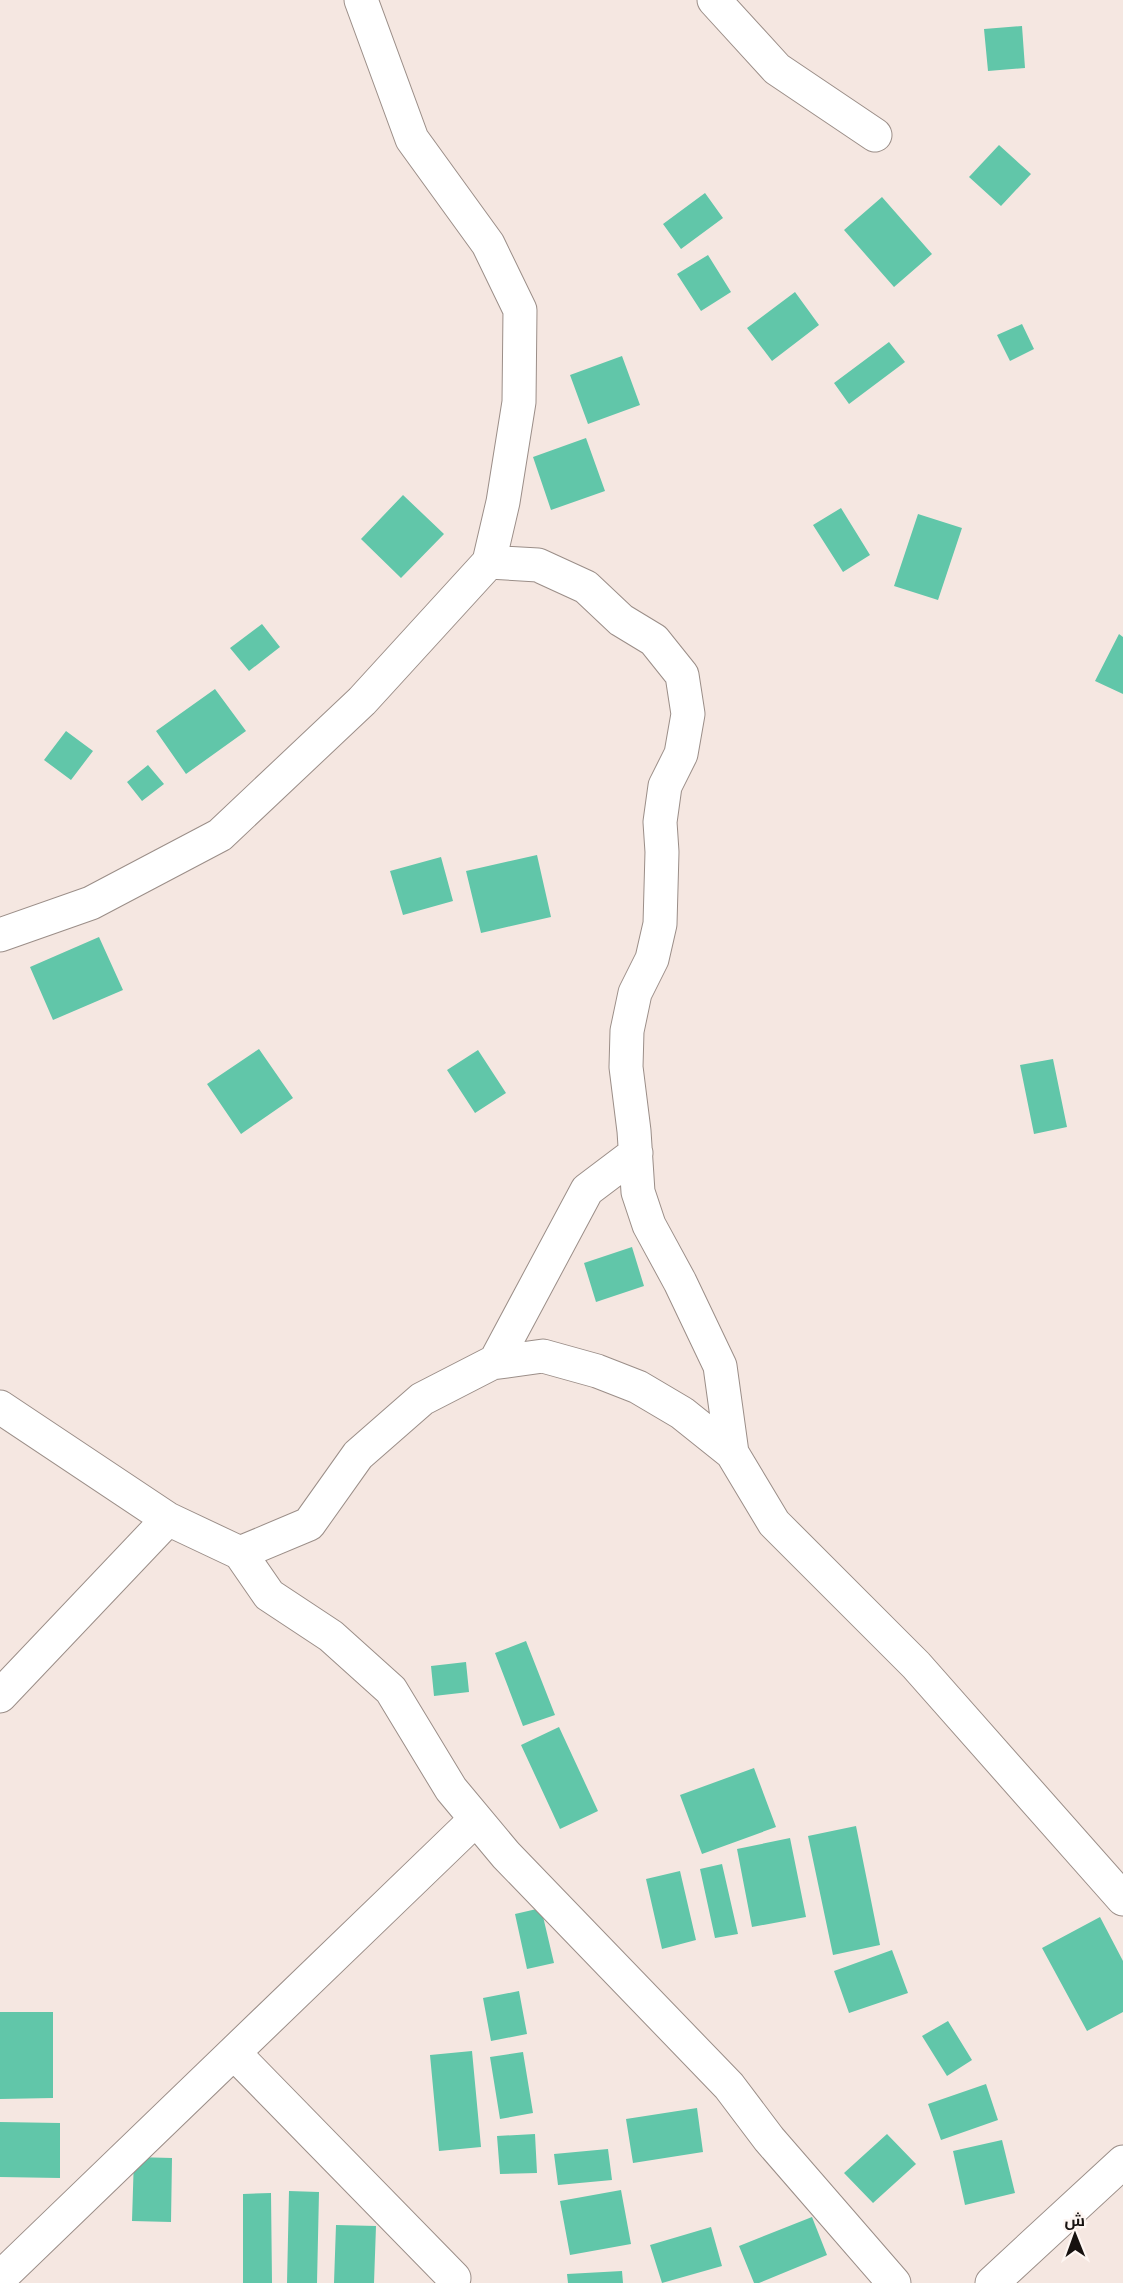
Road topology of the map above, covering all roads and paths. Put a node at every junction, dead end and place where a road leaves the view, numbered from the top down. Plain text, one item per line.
1 (361, 0) edge
2 (714, 0) edge
3 (875, 135) dead end
4 (489, 562) junction
5 (0, 935) edge
6 (636, 1153) junction
7 (495, 1362) junction
8 (0, 1407) edge
9 (732, 1453) junction
10 (168, 1519) junction
11 (240, 1553) junction
12 (0, 1696) edge
13 (476, 1819) junction
14 (1123, 1899) edge
15 (234, 2053) junction
16 (1123, 2162) edge
17 (0, 2278) edge
18 (454, 2281) edge
19 (894, 2283) edge
20 (992, 2283) edge

1 - 4 street
2 - 3 street
4 - 5 street
4 - 6 street
6 - 7 street
6 - 9 street
7 - 9 street
7 - 11 street
8 - 10 street
9 - 14 street
10 - 11 street
10 - 12 street
11 - 13 street
13 - 15 street
13 - 19 street
15 - 17 street
15 - 18 street
16 - 20 street

